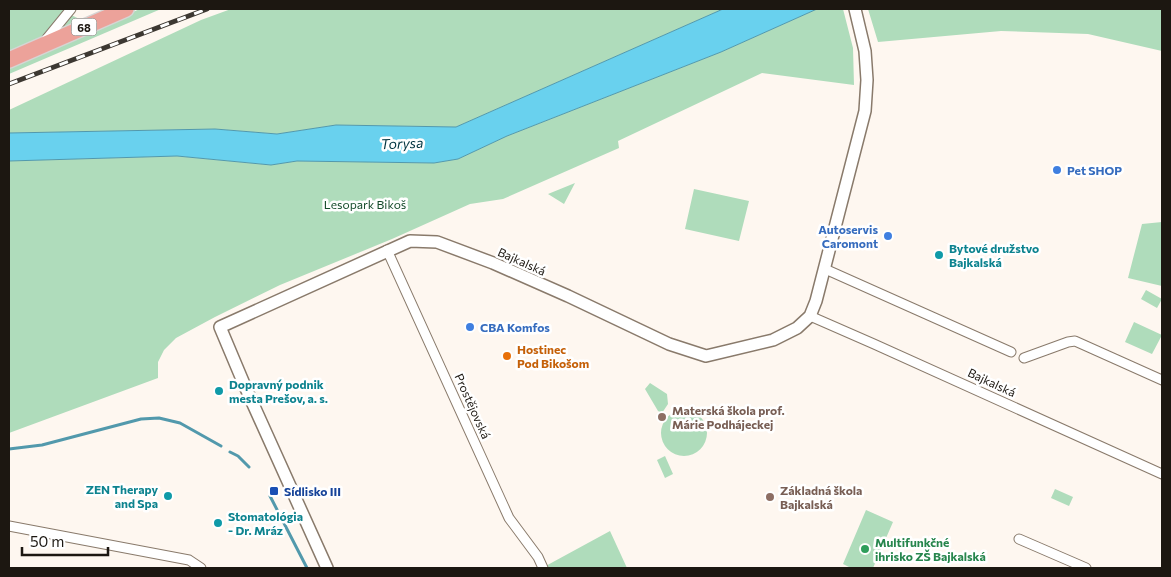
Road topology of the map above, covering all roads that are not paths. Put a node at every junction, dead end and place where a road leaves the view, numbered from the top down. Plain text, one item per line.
1 (71, 9) edge
2 (126, 9) edge
3 (856, 9) edge
4 (41, 46) junction
5 (9, 60) edge
6 (387, 250) junction
7 (826, 270) junction
8 (810, 316) junction
9 (1011, 352) dead end
10 (1024, 358) dead end
11 (1162, 380) edge
12 (1162, 474) edge
13 (9, 526) edge
14 (1019, 538) dead end
15 (201, 568) edge
16 (327, 568) edge
17 (543, 568) edge
18 (1086, 568) edge

1 - 4 street
2 - 4 main road, 68
3 - 7 street
4 - 5 main road, 68
6 - 8 street, Bajkalská
6 - 16 street, Bajkalská
6 - 17 street, Prostějovská
7 - 8 street
7 - 9 street
8 - 12 street, Bajkalská
10 - 11 street
13 - 15 street
14 - 18 street

